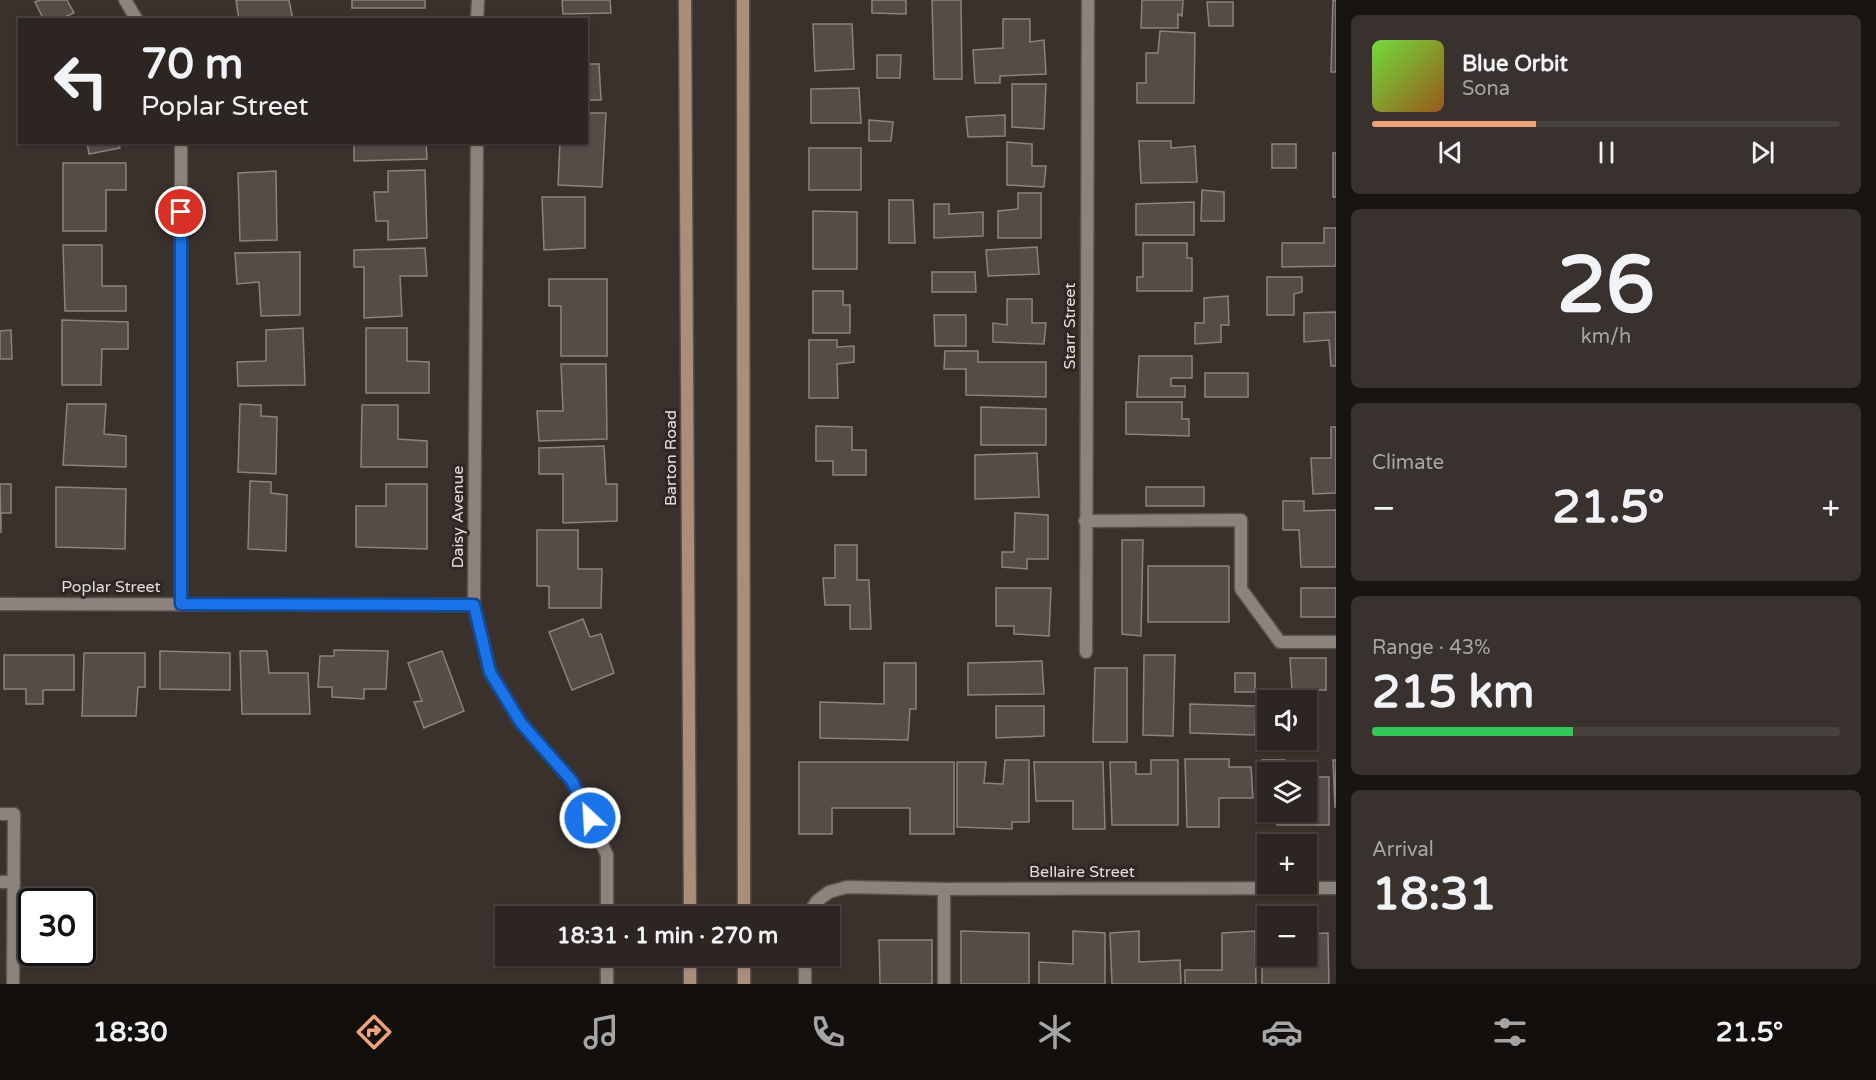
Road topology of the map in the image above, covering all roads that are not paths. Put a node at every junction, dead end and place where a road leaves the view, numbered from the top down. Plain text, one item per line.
1 (125, 0) edge
2 (478, 0) edge
3 (685, 0) edge
4 (743, 0) edge
5 (1088, 0) edge
6 (136, 18) edge
7 (477, 18) edge
8 (181, 144) edge
9 (477, 144) edge
10 (1085, 521) junction
11 (0, 603) edge
12 (181, 604) junction
13 (474, 605) junction
14 (1336, 642) edge
15 (1086, 652) dead end
16 (0, 814) edge
17 (0, 882) edge
18 (14, 882) junction
19 (1336, 888) edge
20 (944, 889) junction
21 (607, 906) edge
22 (690, 906) edge
23 (744, 906) edge
24 (814, 906) edge
25 (607, 966) edge
26 (690, 966) edge
27 (744, 966) edge
28 (805, 966) edge
29 (13, 984) edge
30 (607, 984) edge
31 (690, 984) edge
32 (744, 984) edge
33 (805, 984) edge
34 (944, 984) edge

1 - 6 street
2 - 7 street
3 - 22 main road, Barton Road
4 - 23 main road
5 - 10 street, Starr Street
8 - 12 street
9 - 13 street, Daisy Avenue
10 - 14 street
10 - 15 street, Starr Street
11 - 12 street, Poplar Street
12 - 13 street, Poplar Street
13 - 21 street, Daisy Avenue
16 - 18 street
17 - 18 street
18 - 29 street
19 - 20 street, Bellaire Street
20 - 24 street, Bellaire Street
20 - 34 street
25 - 30 street
26 - 31 main road
27 - 32 main road
28 - 33 street

